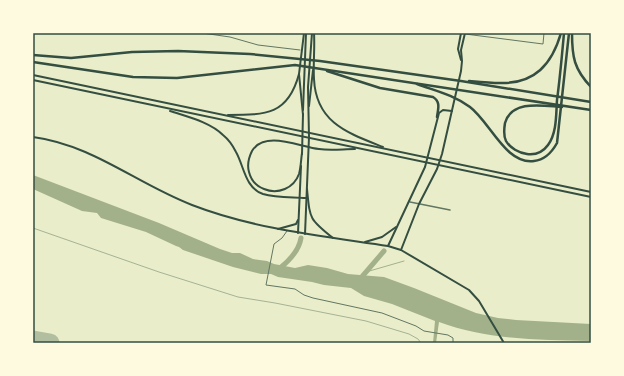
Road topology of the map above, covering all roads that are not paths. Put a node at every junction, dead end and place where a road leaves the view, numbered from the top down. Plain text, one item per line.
1 (202, 33) edge
2 (305, 33) edge
3 (313, 33) edge
4 (460, 33) edge
5 (484, 33) edge
6 (544, 33) edge
7 (563, 33) edge
8 (571, 33) edge
9 (465, 34) edge
10 (484, 36) junction
11 (301, 50) junction
12 (33, 55) edge
13 (314, 61) junction
14 (462, 61) junction
15 (33, 62) edge
16 (319, 69) junction
17 (299, 74) junction
18 (33, 75) edge
19 (33, 80) edge
20 (460, 81) junction
21 (412, 82) junction
22 (591, 87) edge
23 (591, 102) edge
24 (547, 105) junction
25 (309, 106) junction
26 (164, 109) junction
27 (591, 110) edge
28 (452, 111) junction
29 (222, 114) junction
30 (303, 115) junction
31 (437, 117) junction
32 (33, 137) edge
33 (387, 149) junction
34 (361, 150) junction
35 (302, 153) junction
36 (307, 185) junction
37 (591, 192) edge
38 (591, 197) edge
39 (300, 198) junction
40 (306, 198) junction
41 (410, 202) junction
42 (419, 204) junction
43 (450, 210) dead end
44 (299, 219) junction
45 (397, 227) junction
46 (33, 228) edge
47 (278, 229) junction
48 (288, 231) junction
49 (298, 233) junction
50 (305, 234) junction
51 (333, 238) junction
52 (364, 242) junction
53 (388, 246) junction
54 (401, 250) junction
55 (421, 343) edge
56 (453, 343) edge
57 (503, 343) edge

1 - 11 street
2 - 11 main road
2 - 30 main road
3 - 13 main road
3 - 25 main road
4 - 14 main road
5 - 10 street
6 - 10 street
7 - 20 highway
7 - 24 highway
8 - 21 highway
8 - 22 highway
9 - 10 street
9 - 14 main road
11 - 17 main road
12 - 20 highway
13 - 25 main road
13 - 33 main road
14 - 28 main road
15 - 16 highway
16 - 21 highway
16 - 31 highway
17 - 29 main road
17 - 30 main road
18 - 29 main road
19 - 26 main road
20 - 23 highway
21 - 24 highway
24 - 27 highway
25 - 36 main road
26 - 34 main road
26 - 39 main road
28 - 31 main road
28 - 42 main road
29 - 33 main road
30 - 35 main road
31 - 41 main road
32 - 47 main road
33 - 37 main road
34 - 35 main road
34 - 38 main road
35 - 39 main road
36 - 40 main road
36 - 51 main road
39 - 40 main road
39 - 44 main road
40 - 50 main road
41 - 42 street
41 - 45 main road
42 - 43 street
42 - 54 main road
44 - 47 main road
44 - 49 main road
45 - 52 main road
45 - 53 main road
46 - 55 lane
47 - 48 main road
48 - 49 main road
48 - 56 street
49 - 50 main road
50 - 51 main road
51 - 52 main road
52 - 53 main road
53 - 54 main road
54 - 57 main road

